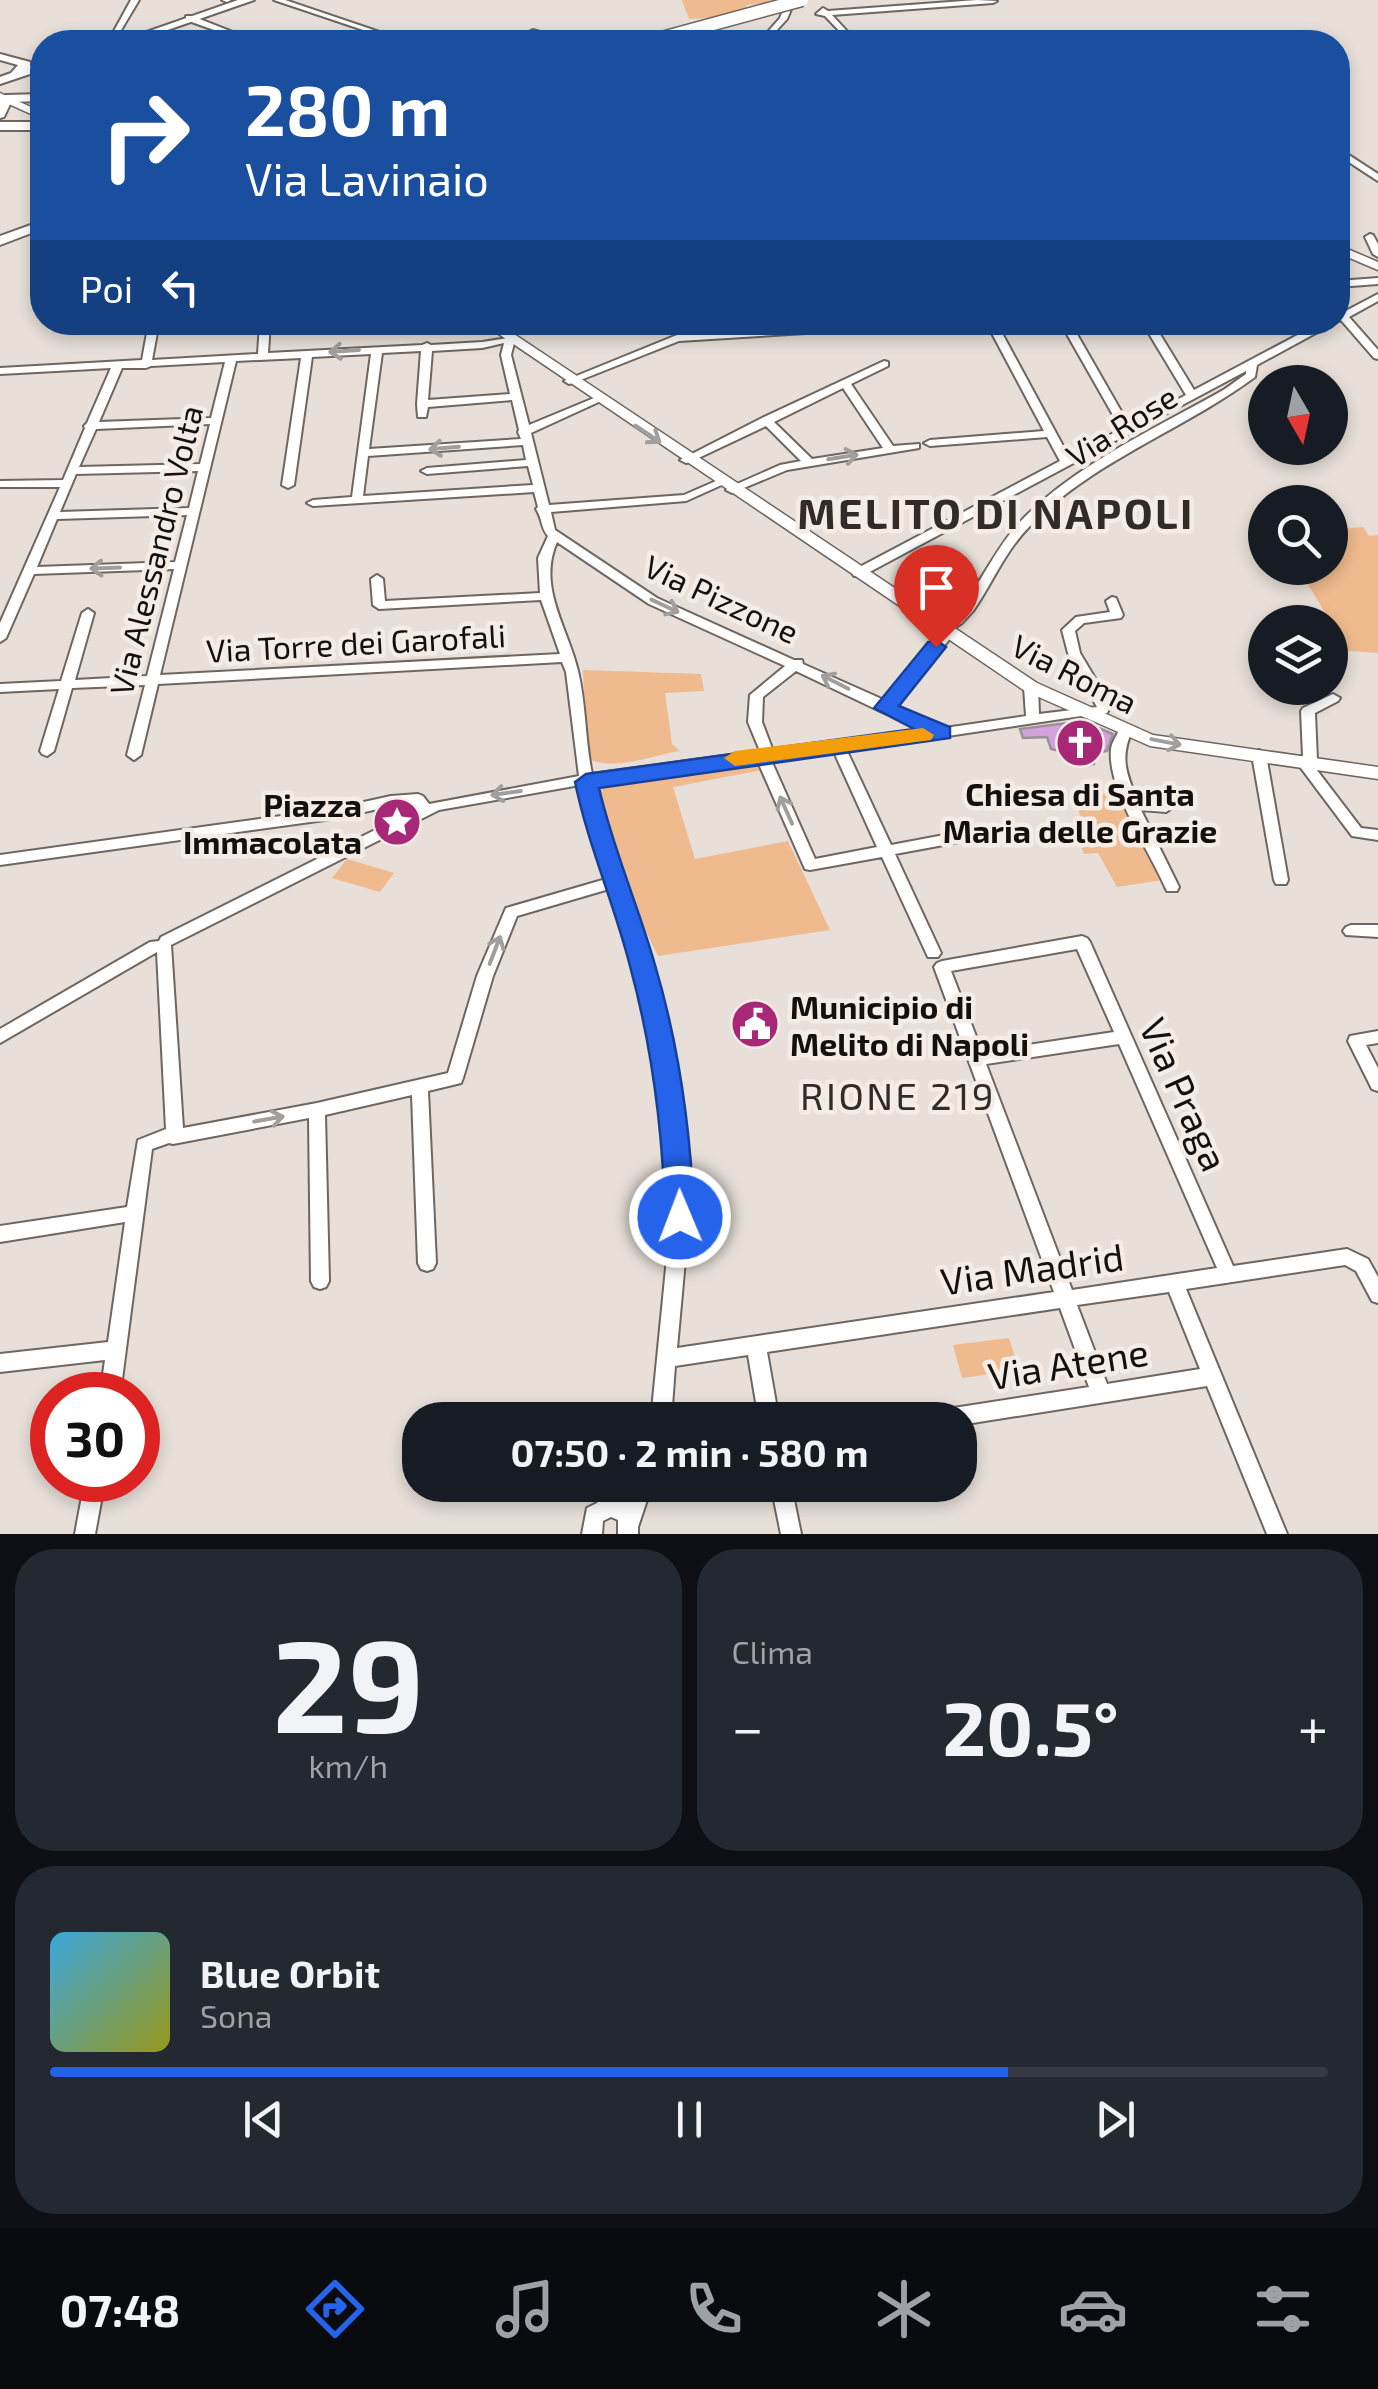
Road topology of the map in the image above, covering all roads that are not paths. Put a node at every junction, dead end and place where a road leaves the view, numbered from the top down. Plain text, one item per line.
1 (121, 0) edge
2 (135, 0) edge
3 (227, 0) edge
4 (249, 0) edge
5 (278, 0) edge
6 (791, 0) edge
7 (289, 1) edge
8 (994, 1) edge
9 (815, 8) edge
10 (783, 19) junction
11 (185, 20) junction
12 (118, 30) edge
13 (120, 30) edge
14 (138, 30) edge
15 (145, 30) edge
16 (210, 30) edge
17 (216, 30) edge
18 (371, 30) edge
19 (706, 30) edge
20 (719, 30) edge
21 (773, 30) edge
22 (840, 30) edge
23 (30, 53) edge
24 (0, 55) edge
25 (6, 81) edge
26 (3, 98) edge
27 (30, 98) edge
28 (30, 110) edge
29 (0, 114) edge
30 (0, 126) edge
31 (30, 126) edge
32 (1350, 159) edge
33 (1378, 178) edge
34 (30, 227) edge
35 (1370, 237) dead end
36 (0, 238) edge
37 (1350, 253) edge
38 (1377, 263) edge
39 (1378, 281) edge
40 (1350, 283) edge
41 (1377, 299) edge
42 (1350, 313) edge
43 (1350, 330) edge
44 (152, 335) edge
45 (265, 335) edge
46 (499, 335) edge
47 (517, 335) edge
48 (712, 335) edge
49 (997, 335) edge
50 (1072, 335) edge
51 (1155, 335) edge
52 (1307, 335) edge
53 (482, 345) junction
54 (427, 346) junction
55 (510, 346) junction
56 (377, 349) junction
57 (307, 354) junction
58 (263, 356) junction
59 (1378, 356) edge
60 (231, 359) junction
61 (884, 364) dead end
62 (1252, 364) junction
63 (146, 365) junction
64 (117, 367) junction
65 (0, 372) edge
66 (570, 381) junction
67 (844, 382) junction
68 (1192, 396) junction
69 (516, 397) junction
70 (598, 400) junction
71 (766, 420) junction
72 (214, 421) junction
73 (90, 426) junction
74 (1127, 430) junction
75 (1049, 434) junction
76 (524, 437) junction
77 (930, 443) dead end
78 (915, 446) dead end
79 (889, 450) junction
80 (364, 453) junction
81 (686, 460) junction
82 (529, 462) junction
83 (809, 462) junction
84 (1066, 462) junction
85 (204, 467) junction
86 (445, 470) junction
87 (427, 471) dead end
88 (68, 477) junction
89 (0, 484) edge
90 (288, 485) dead end
91 (726, 486) junction
92 (537, 488) junction
93 (448, 496) junction
94 (357, 501) junction
95 (312, 504) dead end
96 (542, 509) junction
97 (194, 511) junction
98 (51, 516) junction
99 (554, 535) junction
100 (181, 565) junction
101 (28, 571) junction
102 (858, 573) junction
103 (376, 579) dead end
104 (18, 596) junction
105 (546, 596) junction
106 (0, 597) edge
107 (1112, 609) dead end
108 (88, 612) dead end
109 (944, 634) junction
110 (0, 638) edge
111 (565, 658) junction
112 (797, 663) junction
113 (150, 681) junction
114 (65, 685) junction
115 (1031, 687) junction
116 (0, 688) edge
117 (879, 705) junction
118 (1320, 705) edge
119 (1083, 713) junction
120 (1033, 720) junction
121 (1125, 731) junction
122 (942, 732) junction
123 (839, 748) junction
124 (47, 751) dead end
125 (134, 755) dead end
126 (765, 755) junction
127 (1260, 755) junction
128 (1306, 760) junction
129 (585, 773) junction
130 (1378, 773) edge
131 (1133, 804) junction
132 (423, 805) junction
133 (1166, 807) dead end
134 (388, 814) junction
135 (992, 831) dead end
136 (1378, 835) edge
137 (886, 851) junction
138 (0, 860) edge
139 (1281, 880) dead end
140 (614, 882) junction
141 (1172, 887) dead end
142 (1351, 931) dead end
143 (1378, 932) edge
144 (161, 948) junction
145 (937, 960) junction
146 (1124, 1037) junction
147 (1378, 1037) edge
148 (0, 1038) edge
149 (976, 1059) junction
150 (1378, 1084) edge
151 (420, 1089) junction
152 (317, 1110) junction
153 (173, 1137) junction
154 (135, 1213) junction
155 (0, 1234) edge
156 (427, 1263) dead end
157 (1228, 1274) junction
158 (320, 1281) dead end
159 (1174, 1283) junction
160 (1378, 1295) edge
161 (1067, 1298) junction
162 (756, 1345) junction
163 (116, 1350) junction
164 (670, 1358) junction
165 (0, 1363) edge
166 (113, 1372) edge
167 (1212, 1376) junction
168 (1101, 1394) junction
169 (664, 1402) edge
170 (766, 1402) edge
171 (977, 1413) edge
172 (91, 1502) edge
173 (614, 1502) edge
174 (637, 1502) edge
175 (784, 1502) edge
176 (591, 1524) edge
177 (630, 1530) edge
178 (84, 1534) edge
179 (791, 1534) edge
180 (1277, 1534) edge

1 - 12 street
2 - 13 street
3 - 14 highway
4 - 11 highway
5 - 7 street
6 - 9 street
6 - 10 street
7 - 18 street
8 - 9 street
9 - 10 street
9 - 19 highway, bridge
9 - 20 highway, bridge
9 - 22 street
10 - 21 street
11 - 15 highway
11 - 16 street
11 - 17 street
23 - 24 highway
24 - 25 highway
26 - 27 highway
26 - 28 main road
26 - 29 highway
30 - 31 highway
32 - 33 street
34 - 36 highway
35 - 38 street
37 - 38 main road
39 - 40 street
41 - 42 street
43 - 59 street
44 - 63 street
45 - 58 street
46 - 55 main road, Via Roma
47 - 55 main road
48 - 66 street
49 - 75 street
50 - 74 street
51 - 68 street
52 - 62 street
53 - 54 street
53 - 55 street
53 - 55 street
54 - 56 street
54 - 69 street
55 - 66 main road, Via Roma
55 - 69 street
56 -> 57 street
56 - 80 street
57 - 58 street
57 - 90 street
58 - 60 street
60 - 63 street
60 - 72 street, Via Alessandro Volta
61 - 67 street
62 - 68 street
62 - 109 street, Via Rose
63 - 64 street
64 - 65 street
64 - 73 street
66 - 70 main road, Via Roma
67 - 71 street
67 - 79 street
68 - 74 street
69 - 76 street
70 - 76 street
70 -> 81 main road, Via Roma
71 - 81 street
71 - 83 street
72 - 73 street
72 - 85 street, Via Alessandro Volta
73 - 88 street
74 - 84 street
75 - 77 street
75 - 84 street
76 -> 80 street
76 - 82 street
78 - 79 street
83 -> 79 street
80 - 94 street
81 - 91 main road, Via Roma
82 - 86 street
82 - 92 street
83 - 91 street
84 - 102 street
85 - 88 street
85 - 97 street, Via Alessandro Volta
86 - 87 street
86 - 93 street
88 - 89 street
88 - 98 street
91 - 96 street
91 - 102 main road, Via Roma
92 - 93 street
92 - 96 street
93 - 94 street
94 - 95 street
96 - 99 street
97 - 98 street
97 - 100 street, Via Alessandro Volta
98 - 101 street
99 - 105 street
99 -> 112 street, Via Pizzone
100 -> 101 street
100 - 113 street, Via Alessandro Volta
101 - 104 street
102 - 109 main road, Via Roma
103 - 105 street
104 - 106 street
104 - 110 street
105 - 111 street
107 - 119 street
108 - 114 street
109 - 115 main road, Via Roma
109 - 117 street
111 - 113 street, Via Torre dei Garofali
111 - 129 street
117 -> 112 street, Via Pizzone
112 - 126 street
113 - 114 street, Via Torre dei Garofali
113 - 125 street, Via Alessandro Volta
114 - 116 street, Via Torre dei Garofali
114 - 124 street
115 - 119 main road, Via Roma
115 - 120 street
117 - 122 street, Via Pizzone
118 - 128 street
119 - 120 street
119 - 121 main road, Via Roma
120 - 122 street
121 -> 127 main road, Via Roma
121 - 131 street
122 - 123 street
123 - 126 street
123 - 137 street
126 - 129 street
137 -> 126 street
127 - 128 main road, Via Roma
127 - 139 street
128 - 130 main road, Via Roma
128 - 136 street
129 -> 132 street
129 - 140 street
131 - 133 street
131 - 141 street
132 - 134 street
132 - 134 street
134 - 138 street
134 - 144 street
135 - 137 street
137 - 145 street
151 -> 140 street
140 - 164 street
142 - 143 street
144 - 148 street
144 - 153 street
145 - 146 street, Via Praga
145 - 149 street
146 - 149 street
146 - 157 street, Via Praga
147 - 150 street
149 - 161 street
151 - 152 street
151 - 156 street
153 -> 152 street
152 - 158 street
153 - 154 street
154 - 155 street
154 - 163 street
157 - 159 street, Via Madrid
157 - 160 street, Via Madrid
159 - 161 street, Via Madrid
159 - 167 street
161 - 162 street, Via Madrid
161 - 168 street
162 - 164 street, Via Madrid
162 - 170 street
163 - 165 street
163 - 166 street
164 - 169 street
167 - 168 street, Via Atene
167 - 180 street
168 - 171 street, Via Atene
172 - 178 street
173 - 176 street
174 - 177 street
175 - 179 street
176 - 177 street

